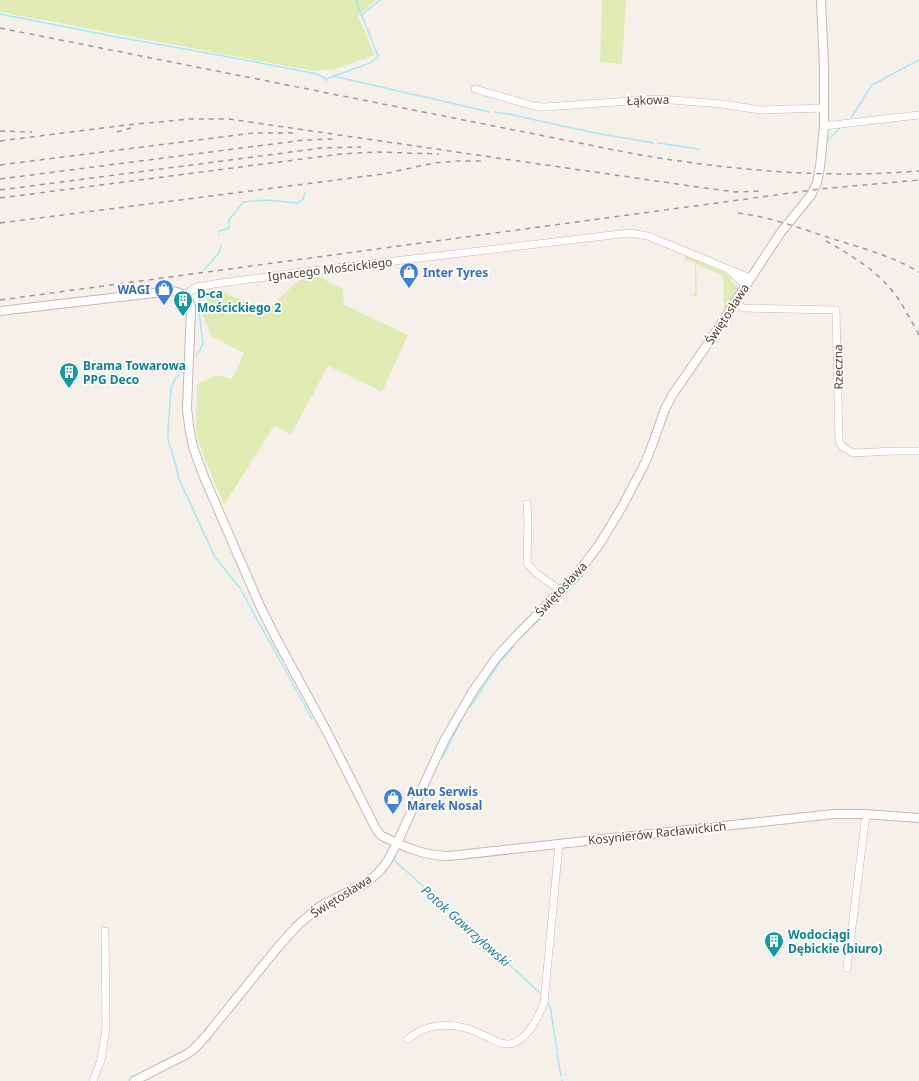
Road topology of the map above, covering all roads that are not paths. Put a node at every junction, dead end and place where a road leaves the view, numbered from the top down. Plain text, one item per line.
1 (821, 0) edge
2 (475, 89) dead end
3 (824, 108) junction
4 (919, 115) edge
5 (824, 126) junction
6 (728, 269) junction
7 (750, 278) junction
8 (746, 286) junction
9 (184, 295) junction
10 (735, 303) junction
11 (0, 311) edge
12 (919, 452) edge
13 (527, 504) dead end
14 (561, 591) junction
15 (866, 814) junction
16 (919, 818) edge
17 (397, 843) junction
18 (559, 844) junction
19 (105, 932) dead end
20 (847, 968) dead end
21 (408, 1039) dead end
22 (93, 1081) edge
23 (134, 1081) edge

1 - 3 street, Świętosława
2 - 3 street, Łąkowa
3 - 5 street, Świętosława
4 - 5 street
5 - 7 street, Świętosława
6 - 7 street, Ignacego Mościckiego
6 - 8 street, Ignacego Mościckiego
6 - 9 street, Ignacego Mościckiego
7 - 8 street, Świętosława
8 - 10 street, Świętosława
9 - 11 street
9 - 17 street, Kosynierów Racławickich
10 - 12 street, Rzeczna
10 - 14 street, Świętosława
13 - 14 street
14 - 17 street, Świętosława
15 - 16 street, Kosynierów Racławickich
15 - 18 street, Kosynierów Racławickich
15 - 20 street
17 - 18 street, Kosynierów Racławickich
17 - 23 street, Świętosława
18 - 21 street
19 - 22 street

